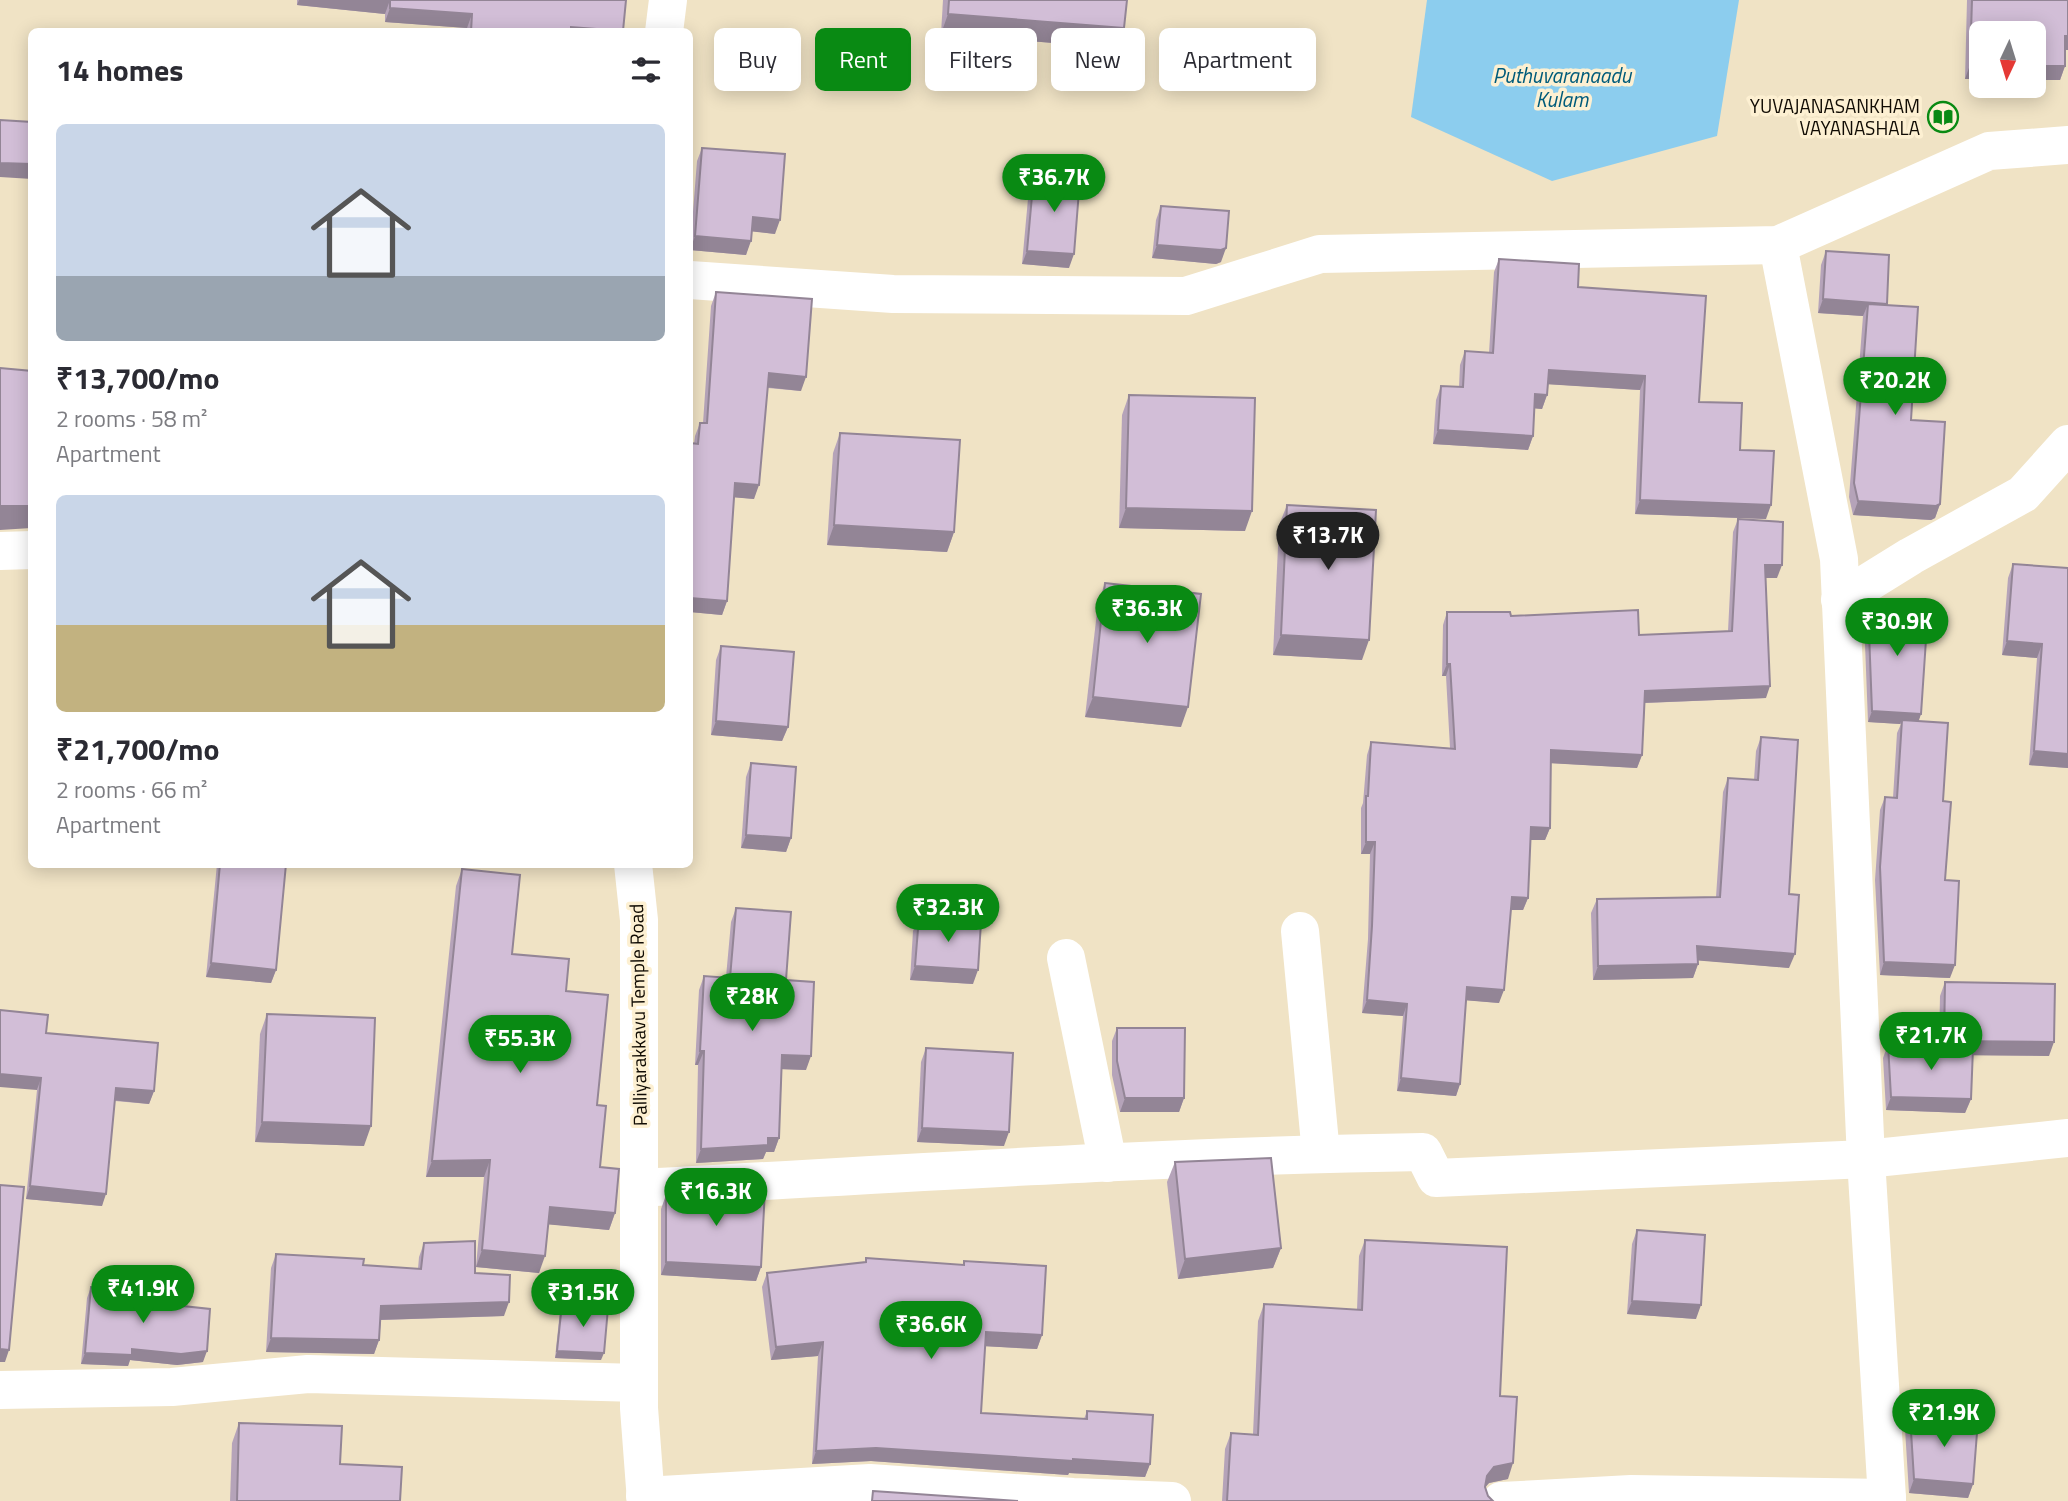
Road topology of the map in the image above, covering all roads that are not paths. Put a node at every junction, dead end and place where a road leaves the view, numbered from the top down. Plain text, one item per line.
1 (667, 0) edge
2 (664, 28) edge
3 (2068, 145) edge
4 (1778, 245) junction
5 (693, 280) edge
6 (2068, 444) edge
7 (28, 550) edge
8 (0, 551) edge
9 (1840, 600) junction
10 (633, 868) edge
11 (1300, 931) dead end
12 (1066, 958) dead end
13 (2068, 1138) edge
14 (1321, 1154) junction
15 (1866, 1159) junction
16 (1108, 1163) junction
17 (639, 1188) junction
18 (639, 1383) junction
19 (0, 1390) edge
20 (645, 1498) edge
21 (1886, 1500) edge
22 (1172, 1501) edge
23 (1501, 1501) edge

1 - 2 street
3 - 4 street
4 - 5 street
4 - 9 street
6 - 9 street
7 - 8 street
9 - 15 street
10 - 17 street, Palliyarakkavu Temple Road
11 - 14 street
12 - 16 street
13 - 15 street
14 - 15 street
14 - 16 street
15 - 21 street
16 - 17 street
17 - 18 street, Palliyarakkavu Temple Road
18 - 19 street
18 - 20 street, Palliyarakkavu Temple Road
20 - 22 street
21 - 23 street

